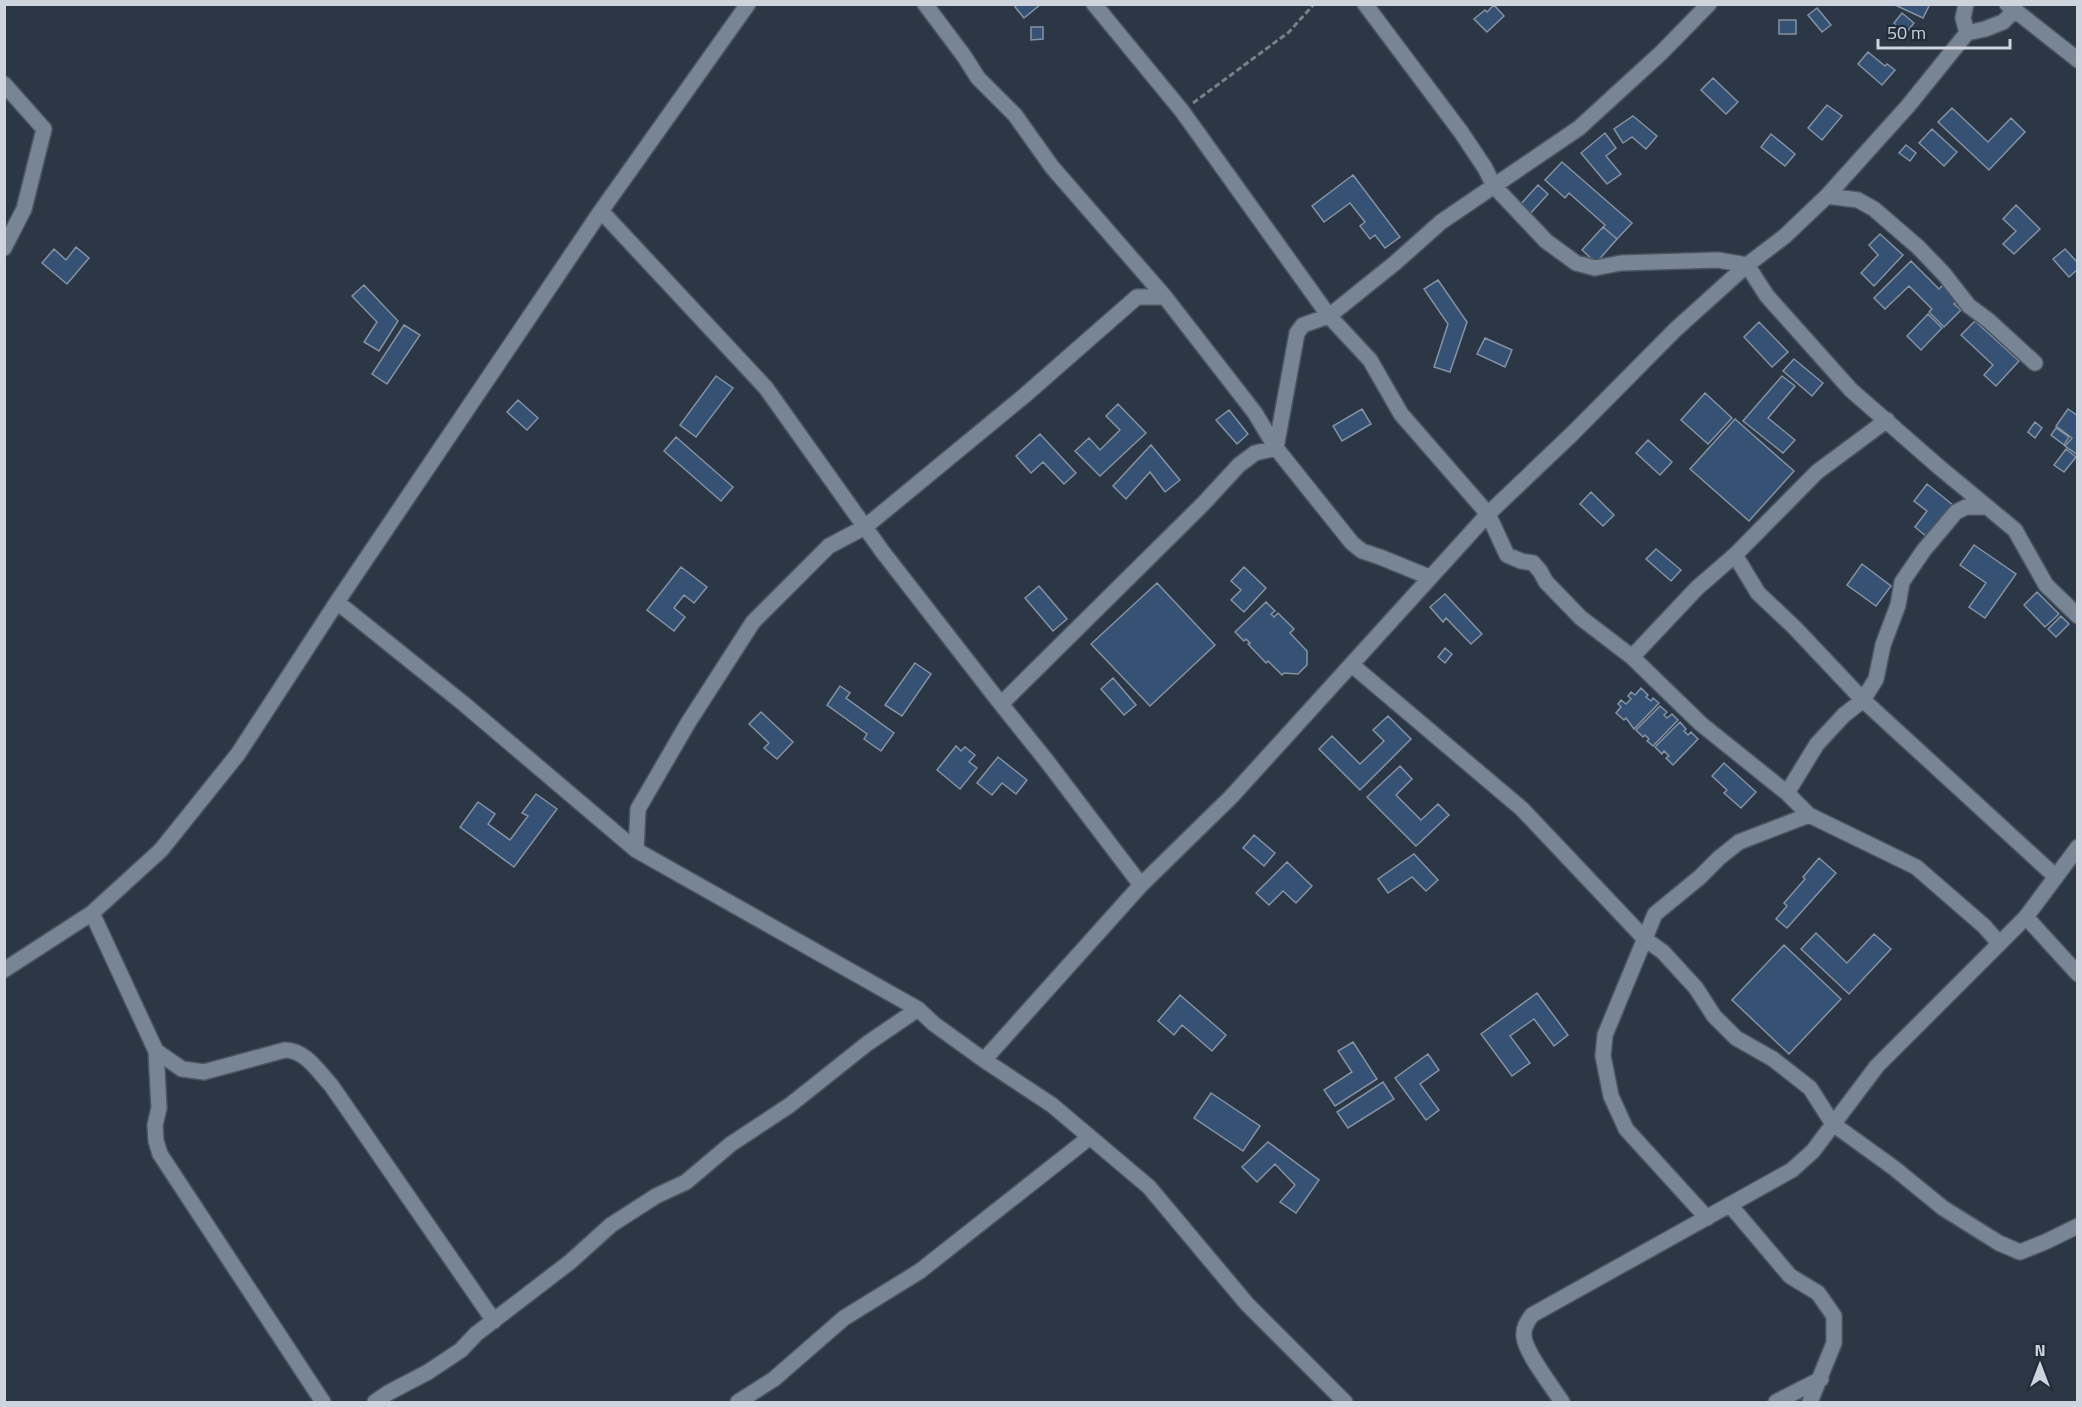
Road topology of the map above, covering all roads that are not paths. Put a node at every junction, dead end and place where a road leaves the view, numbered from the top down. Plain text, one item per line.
1 (748, 4) edge
2 (925, 4) edge
3 (1094, 4) edge
4 (1365, 4) edge
5 (1709, 4) edge
6 (1966, 4) edge
7 (2011, 7) edge
8 (1967, 33) junction
9 (2078, 60) edge
10 (4, 84) edge
11 (1494, 186) junction
12 (1827, 196) junction
13 (601, 211) junction
14 (4, 248) edge
15 (1747, 265) junction
16 (1165, 297) junction
17 (1329, 316) junction
18 (2035, 363) dead end
19 (1887, 420) junction
20 (1276, 448) junction
21 (1987, 507) junction
22 (1488, 514) junction
23 (865, 527) junction
24 (1736, 555) junction
25 (1429, 577) junction
26 (337, 603) junction
27 (2078, 616) edge
28 (1632, 657) junction
29 (1352, 665) junction
30 (1863, 700) junction
31 (1001, 704) junction
32 (1787, 793) junction
33 (1809, 815) junction
34 (2078, 847) edge
35 (636, 850) junction
36 (2056, 877) junction
37 (1141, 885) junction
38 (92, 912) junction
39 (2026, 917) junction
40 (1645, 939) junction
41 (1999, 943) junction
42 (4, 970) edge
43 (2078, 974) edge
44 (918, 1009) junction
45 (156, 1051) junction
46 (984, 1060) junction
47 (1833, 1125) junction
48 (1090, 1137) junction
49 (1731, 1205) junction
50 (1707, 1218) junction
51 (2078, 1226) edge
52 (494, 1321) junction
53 (1821, 1379) junction
54 (323, 1402) edge
55 (375, 1402) edge
56 (738, 1402) edge
57 (1345, 1402) edge
58 (1562, 1402) edge
59 (1776, 1402) edge
60 (1810, 1402) edge

1 - 13 street
2 - 16 street
3 - 17 street
4 - 11 street
5 - 11 street
6 - 8 street
7 - 8 street
7 - 9 street
8 - 12 street
10 - 14 street
11 - 15 street
11 - 17 street
12 - 15 street
12 - 18 street
13 - 23 street
13 - 26 street
15 - 19 street
15 - 22 street
16 - 20 street
16 - 23 street
17 - 20 street
17 - 22 street
19 - 21 street
19 - 24 street
20 - 25 street
20 - 31 street
21 - 27 street
21 - 30 street
22 - 25 street
22 - 28 street
23 - 31 street
23 - 35 street
24 - 28 street
24 - 30 street
25 - 29 street
26 - 35 street
26 - 38 street
28 - 32 street
29 - 37 street
29 - 40 street
30 - 32 street
30 - 36 street
31 - 37 street
32 - 33 street
33 - 40 street
33 - 41 street
34 - 36 street
35 - 44 street
36 - 39 street
37 - 46 street
38 - 42 street
38 - 45 street
39 - 41 street
39 - 43 street
40 - 47 street
40 - 50 street
41 - 47 street
44 - 46 street
44 - 52 street
45 - 52 street
45 - 54 street
46 - 48 street
47 - 49 street
47 - 51 street
48 - 56 street
48 - 57 street
49 - 50 street
49 - 53 street
50 - 58 street
52 - 55 street
53 - 59 street
53 - 60 street

